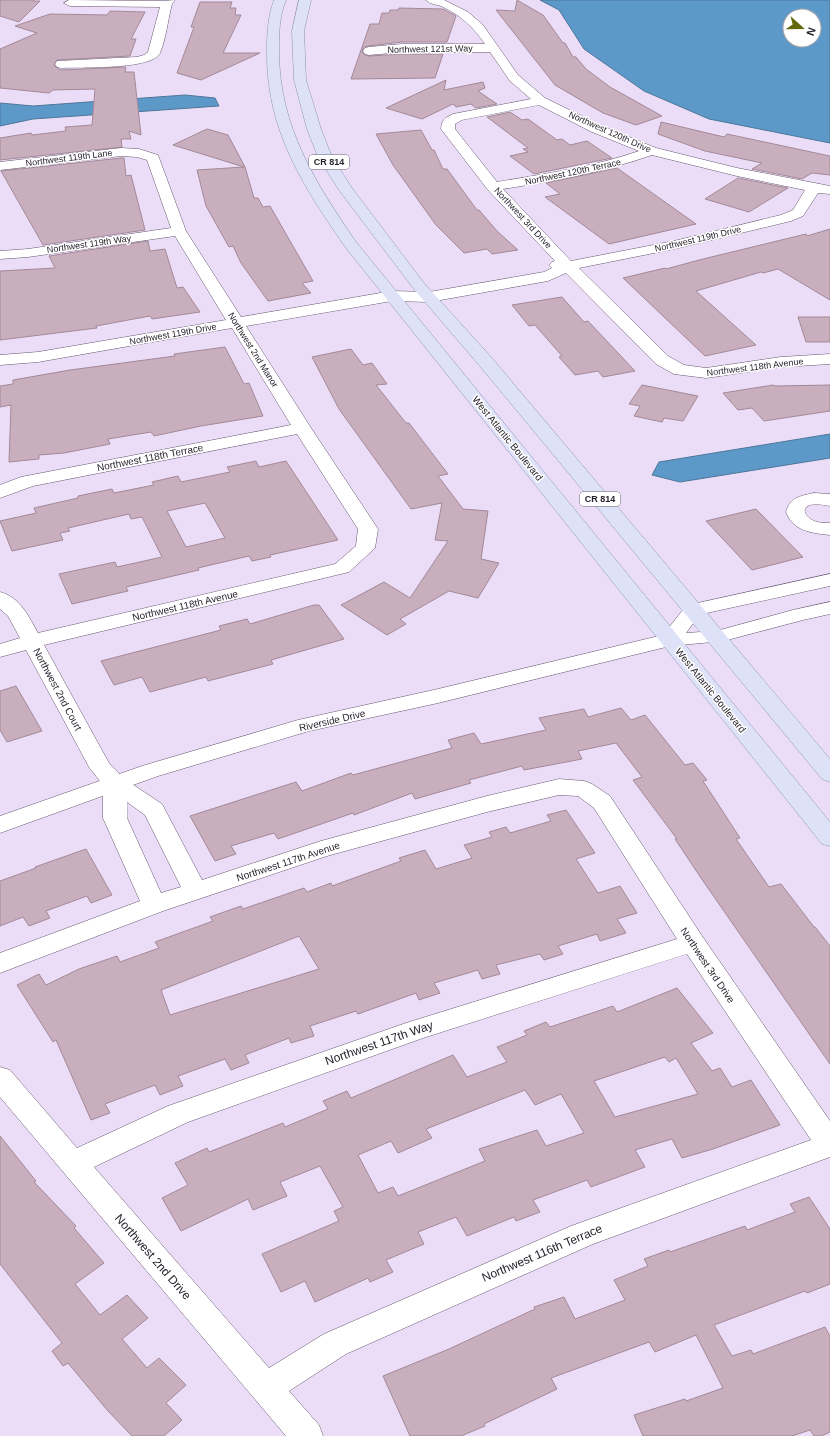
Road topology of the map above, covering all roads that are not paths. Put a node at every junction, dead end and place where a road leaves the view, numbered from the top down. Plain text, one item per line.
1 (280, 0) edge
2 (305, 0) edge
3 (432, 0) edge
4 (168, 2) edge
5 (70, 3) dead end
6 (492, 48) junction
7 (369, 51) dead end
8 (61, 64) dead end
9 (541, 101) junction
10 (651, 151) junction
11 (139, 153) joint
12 (0, 166) edge
13 (493, 188) junction
14 (814, 188) junction
15 (830, 190) edge
16 (179, 231) junction
17 (0, 256) edge
18 (568, 266) junction
19 (418, 285) junction
20 (392, 296) junction
21 (429, 297) junction
22 (237, 323) junction
23 (830, 359) edge
24 (0, 360) edge
25 (680, 370) joint
26 (302, 428) junction
27 (0, 492) edge
28 (830, 500) edge
29 (830, 529) edge
30 (365, 548) joint
31 (830, 580) edge
32 (0, 598) edge
33 (830, 608) edge
34 (693, 610) junction
35 (716, 637) junction
36 (670, 640) junction
37 (33, 641) junction
38 (0, 651) edge
39 (830, 774) edge
40 (115, 783) junction
41 (584, 789) joint
42 (0, 825) edge
43 (830, 838) edge
44 (195, 891) junction
45 (154, 905) junction
46 (693, 943) junction
47 (0, 963) edge
48 (0, 1078) edge
49 (830, 1144) edge
50 (73, 1163) junction
51 (265, 1388) junction
52 (308, 1436) edge

1 - 20 main road, West Atlantic Boulevard / CR 814
2 - 19 main road, CR 814
3 - 6 street, Northwest 120th Drive
4 - 5 street
4 - 8 street
6 - 7 street, Northwest 121st Way
6 - 9 street, Northwest 120th Drive
9 - 10 street, Northwest 120th Drive
9 - 13 street, Northwest 3rd Drive
10 - 13 street, Northwest 120th Terrace
10 - 14 street, Northwest 120th Drive
11 - 12 street, Northwest 119th Lane
11 - 16 street, Northwest 2nd Manor
13 - 18 street, Northwest 3rd Drive
14 - 15 street, Northwest 120th Drive
14 - 18 street, Northwest 119th Drive
16 - 17 street, Northwest 119th Way
16 - 22 street, Northwest 2nd Manor
18 - 19 street, Northwest 119th Drive
18 - 21 street, Northwest 119th Drive
18 - 25 street, Northwest 3rd Drive
19 - 20 street, Northwest 119th Drive
19 - 21 main road, CR 814
20 - 21 street, Northwest 119th Drive
20 - 22 street, Northwest 119th Drive
20 - 36 main road, West Atlantic Boulevard / CR 814
21 - 34 main road, CR 814
22 - 24 street, Northwest 119th Drive
22 - 26 street, Northwest 2nd Manor
23 - 25 street, Northwest 118th Avenue
26 - 27 street, Northwest 118th Terrace
26 - 30 street, Northwest 2nd Manor
28 - 29 street
30 - 37 street, Northwest 118th Avenue
31 - 34 street
32 - 37 street, Northwest 2nd Court
33 - 35 street
34 - 35 main road, CR 814
34 - 36 street
35 - 36 street, Riverside Drive
35 - 39 main road, CR 814
36 - 40 street, Riverside Drive
36 - 43 main road, West Atlantic Boulevard / CR 814
37 - 38 street, Northwest 118th Avenue
37 - 40 street, Northwest 2nd Court
40 - 42 street, Riverside Drive
40 - 44 street, Northwest 2nd Court
40 - 45 street
41 - 44 street, Northwest 117th Avenue
41 - 46 street, Northwest 3rd Drive
44 - 45 street, Northwest 117th Avenue
45 - 47 street, Northwest 117th Avenue
46 - 49 street, Northwest 3rd Drive
46 - 50 street, Northwest 117th Way
48 - 50 street, Northwest 2nd Drive
49 - 51 street, Northwest 116th Terrace
50 - 51 street, Northwest 2nd Drive
51 - 52 street, Northwest 2nd Drive

